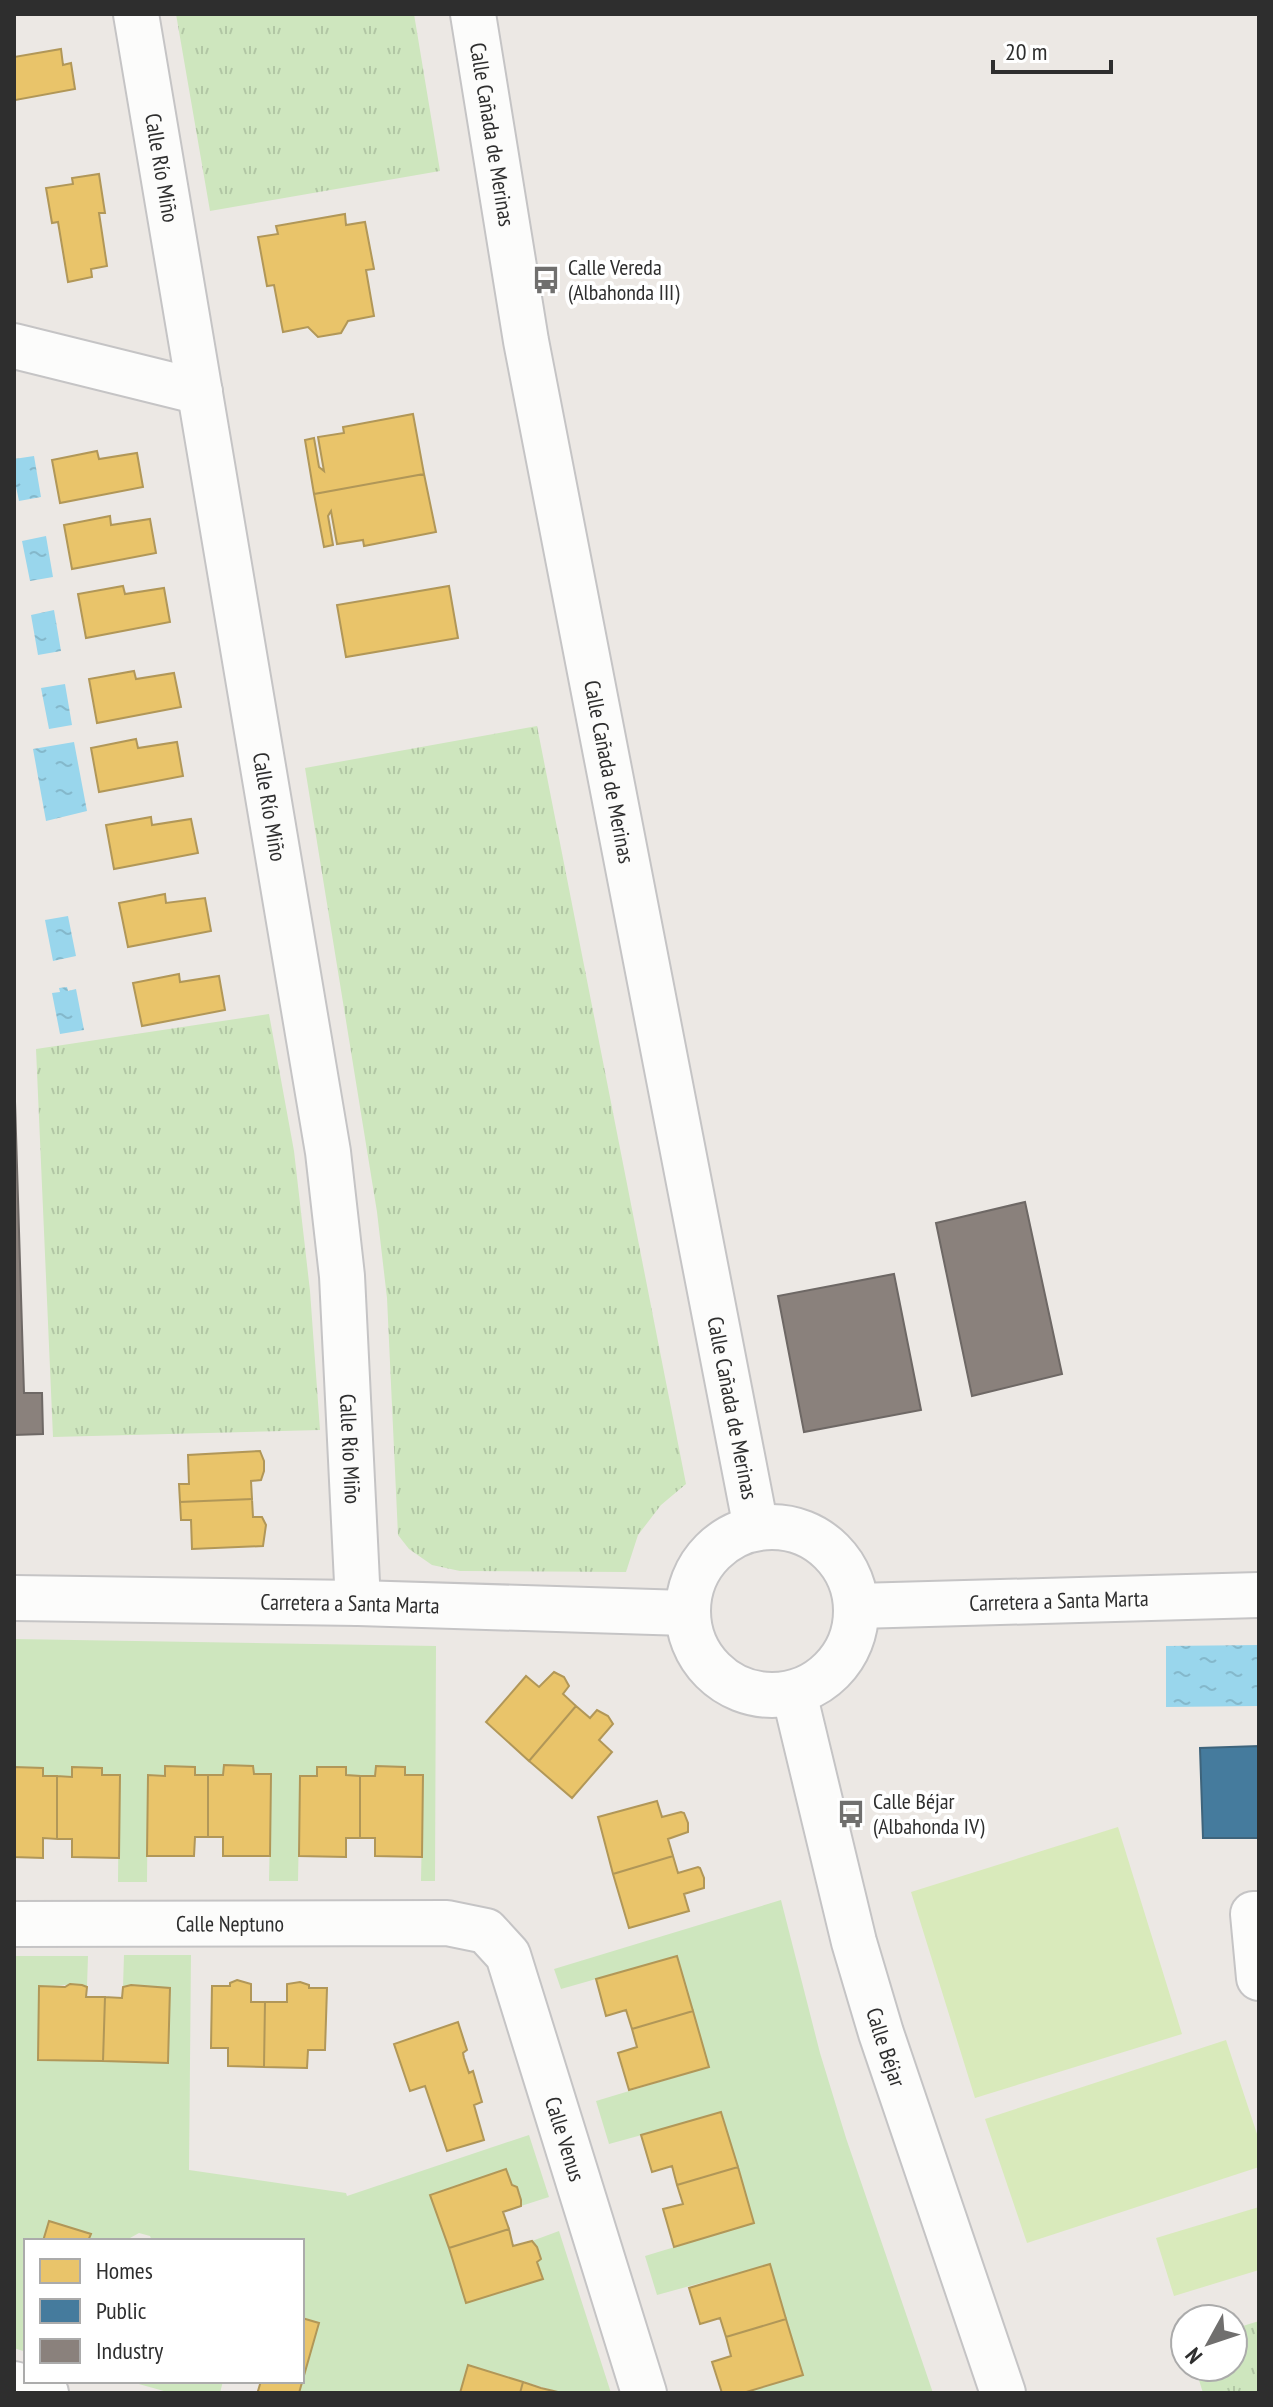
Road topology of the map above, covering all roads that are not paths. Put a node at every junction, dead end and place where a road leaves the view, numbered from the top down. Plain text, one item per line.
1 (136, 14) edge
2 (473, 14) edge
3 (14, 346) edge
4 (200, 392) junction
5 (756, 1528) junction
6 (1259, 1595) edge
7 (14, 1598) edge
8 (358, 1603) junction
9 (857, 1606) junction
10 (686, 1613) junction
11 (794, 1693) junction
12 (1256, 1914) edge
13 (447, 1923) joint
14 (14, 1924) edge
15 (1259, 1978) edge
16 (14, 2384) edge
17 (46, 2393) edge
18 (644, 2393) edge
19 (1003, 2393) edge

1 - 4 street, Calle Río Miño
2 - 5 street, Calle Cañada de Merinas
3 - 4 street
4 - 8 street, Calle Río Miño
5 - 9 street
5 - 10 street
6 - 9 street, Carretera a Santa Marta
7 - 8 street, Carretera a Santa Marta
8 - 10 street, Carretera a Santa Marta
9 - 11 street
10 - 11 street
11 - 19 street, Calle Béjar
12 - 15 street
13 - 14 street, Calle Neptuno
13 - 18 street, Calle Venus
16 - 17 street

